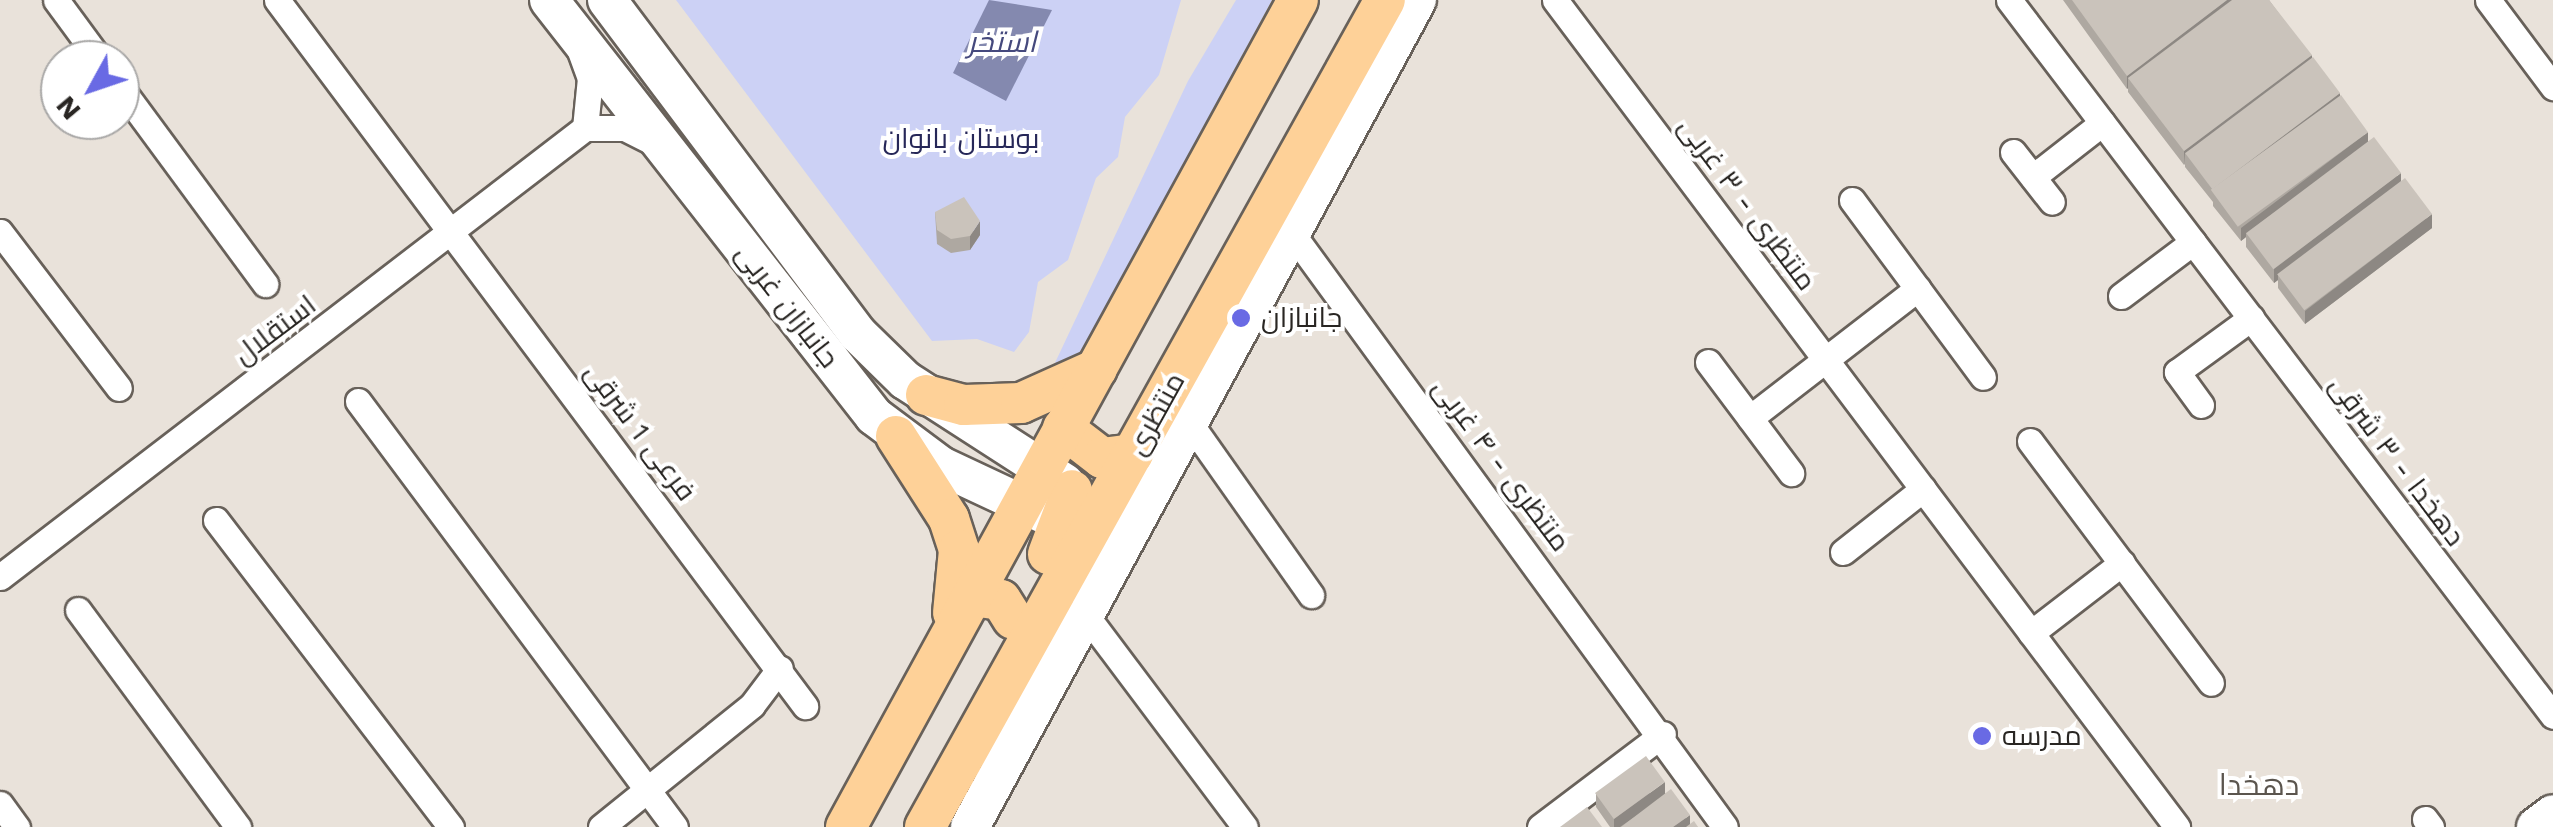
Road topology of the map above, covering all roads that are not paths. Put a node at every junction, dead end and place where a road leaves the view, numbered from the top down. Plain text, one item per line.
1 (56, 0) edge
2 (277, 0) edge
3 (607, 0) edge
4 (1298, 0) edge
5 (1386, 0) edge
6 (1417, 0) edge
7 (1555, 0) edge
8 (2009, 0) edge
9 (2488, 0) edge
10 (559, 13) edge
11 (85, 40) edge
12 (2553, 86) edge
13 (140, 114) edge
14 (2102, 123) junction
15 (585, 128) junction
16 (663, 149) junction
17 (2013, 152) dead end
18 (2033, 177) junction
19 (1852, 200) dead end
20 (2052, 202) dead end
21 (0, 232) edge
22 (1291, 232) junction
23 (452, 233) junction
24 (2193, 242) junction
25 (265, 284) dead end
26 (1918, 288) junction
27 (2121, 296) dead end
28 (2251, 318) junction
29 (1825, 359) junction
30 (1708, 362) dead end
31 (1097, 368) junction
32 (1983, 376) dead end
33 (119, 388) dead end
34 (916, 388) junction
35 (358, 401) dead end
36 (2201, 406) dead end
37 (1750, 418) junction
38 (1189, 422) junction
39 (1063, 428) junction
40 (896, 436) junction
41 (2030, 441) dead end
42 (1133, 454) junction
43 (941, 466) junction
44 (1791, 473) dead end
45 (1923, 489) junction
46 (1020, 504) junction
47 (1074, 504) junction
48 (216, 520) dead end
49 (1843, 552) dead end
50 (2122, 564) junction
51 (0, 576) edge
52 (1310, 595) dead end
53 (972, 596) junction
54 (78, 610) dead end
55 (1085, 614) junction
56 (1012, 619) junction
57 (2031, 633) junction
58 (948, 639) junction
59 (780, 668) junction
60 (2212, 683) dead end
61 (805, 706) dead end
62 (2553, 716) edge
63 (1663, 734) junction
64 (946, 785) junction
65 (645, 791) junction
66 (0, 804) edge
67 (2553, 814) edge
68 (17, 827) edge
69 (238, 827) edge
70 (451, 827) edge
71 (601, 827) edge
72 (675, 827) edge
73 (846, 827) edge
74 (925, 827) edge
75 (970, 827) edge
76 (1245, 827) edge
77 (1540, 827) edge
78 (1725, 827) edge
79 (2177, 827) edge
80 (2536, 827) edge

1 - 11 street
2 - 23 street, فرعی 1 شرقی
3 - 34 main road, جانبازان غربی
4 - 31 main road, منتظری
5 - 42 main road, منتظری
6 - 22 main road, منتظری
7 - 29 street, منتظری - ۳ غربی
8 - 14 street, دهخدا - ۳ شرقی
9 - 12 street
10 - 15 street
10 - 16 main road, جانبازان غربی
13 - 25 street
14 - 18 street
14 - 24 street, دهخدا - ۳ شرقی
15 - 16 street
15 - 23 street, استقلال
16 - 40 main road, جانبازان غربی
17 - 18 street
18 - 20 street
19 - 26 street
21 - 33 street
22 - 38 main road, منتظری
22 - 63 street, منتظری - ۴ غربی
23 - 51 street, استقلال
23 - 59 street, فرعی 1 شرقی
24 - 27 street
24 - 28 street, دهخدا - ۳ شرقی
26 - 29 street
26 - 32 street
28 - 36 street
28 - 62 street, دهخدا - ۳ شرقی
29 - 37 street
29 - 45 street, منتظری - ۳ غربی
30 - 37 street
31 - 34 main road
31 - 39 main road, منتظری
34 - 43 main road
34 - 47 main road, جانبازان غربی
35 - 65 street
37 - 44 street
38 - 52 street
38 - 55 main road, منتظری
39 - 42 main road
39 - 47 main road, منتظری
40 - 43 main road, جانبازان غربی
40 - 58 main road
41 - 50 street
42 - 47 main road, منتظری
43 - 46 main road, جانبازان غربی
45 - 49 street
45 - 57 street, منتظری - ۳ غربی
46 - 47 main road, منتظری
46 - 53 main road, منتظری
47 - 56 main road
47 - 64 main road, منتظری
48 - 70 street
50 - 57 street
50 - 60 street
53 - 56 main road
53 - 58 main road, منتظری
54 - 69 street
55 - 75 main road, منتظری
55 - 76 street
56 - 64 main road
57 - 79 street, منتظری - ۳ غربی
58 - 73 main road, منتظری
59 - 61 street, فرعی 1 شرقی
59 - 65 street
63 - 77 street
63 - 78 street, منتظری - ۴ غربی
64 - 74 main road, منتظری
65 - 71 street
65 - 72 street
66 - 68 street
67 - 80 main road

